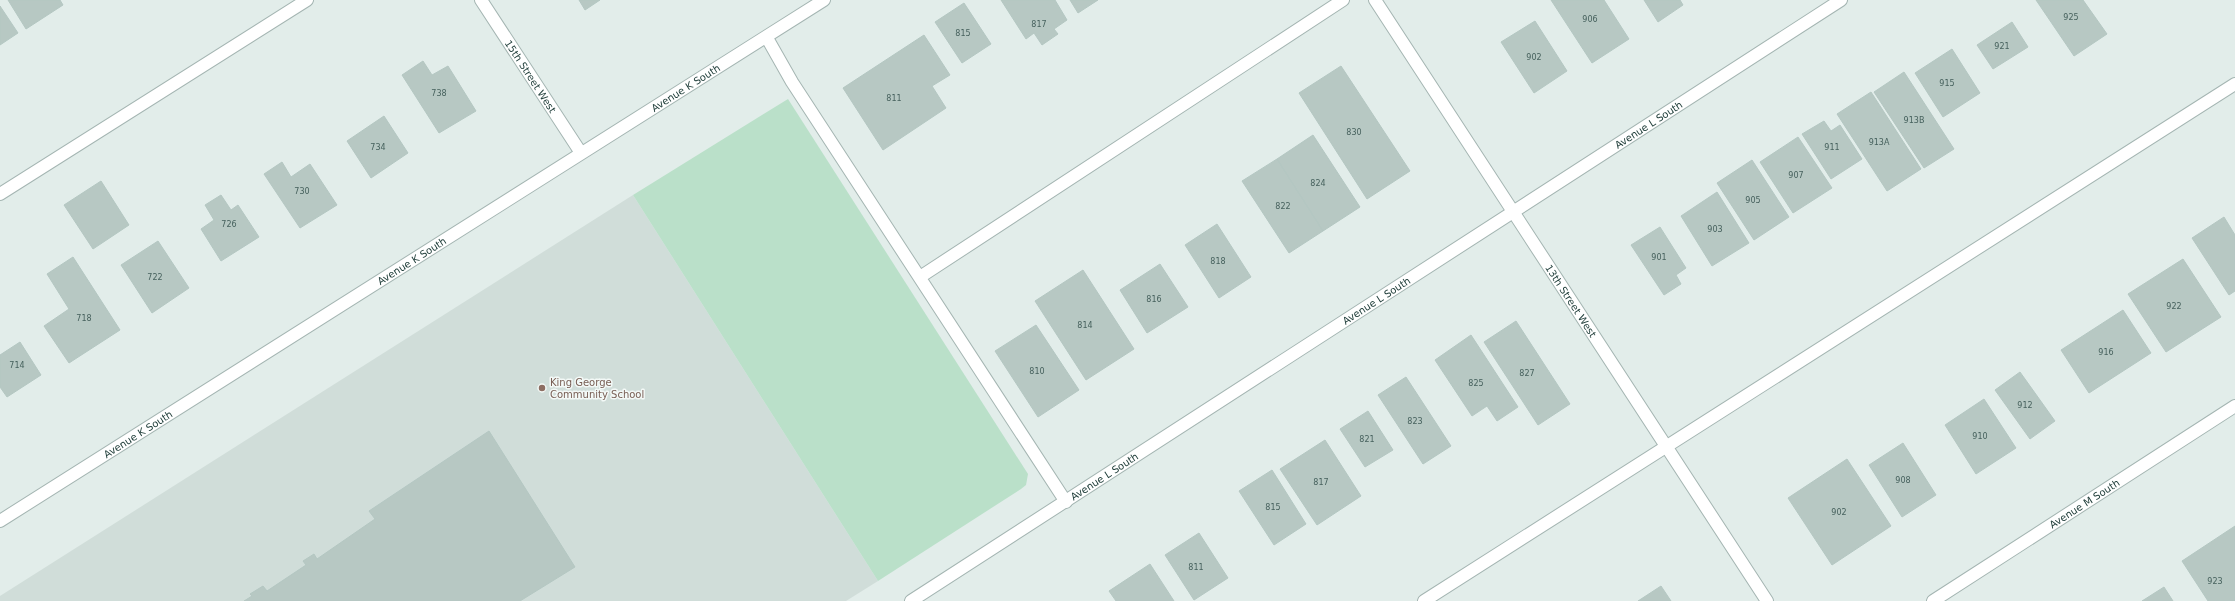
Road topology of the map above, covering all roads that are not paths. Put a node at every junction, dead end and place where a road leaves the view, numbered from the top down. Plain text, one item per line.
1 (307, 0) edge
2 (481, 0) edge
3 (824, 0) edge
4 (1343, 0) edge
5 (1375, 0) edge
6 (1841, 0) edge
7 (767, 38) junction
8 (2235, 84) edge
9 (581, 153) junction
10 (0, 194) edge
11 (1514, 211) junction
12 (920, 277) junction
13 (2235, 406) edge
14 (1666, 446) junction
15 (1066, 502) junction
16 (0, 521) edge
17 (911, 601) edge
18 (1424, 601) edge
19 (1767, 601) edge
20 (1933, 601) edge

1 - 10 street
2 - 9 street, 15th Street West
3 - 7 street, Avenue K South
4 - 12 street
5 - 11 street, 13th Street West
6 - 11 street, Avenue L South
7 - 9 street, Avenue K South
7 - 12 street
8 - 14 street
9 - 16 street, Avenue K South
11 - 14 street, 13th Street West
11 - 15 street, Avenue L South
12 - 15 street
13 - 20 street, Avenue M South
14 - 18 street
14 - 19 street, 13th Street West
15 - 17 street, Avenue L South

